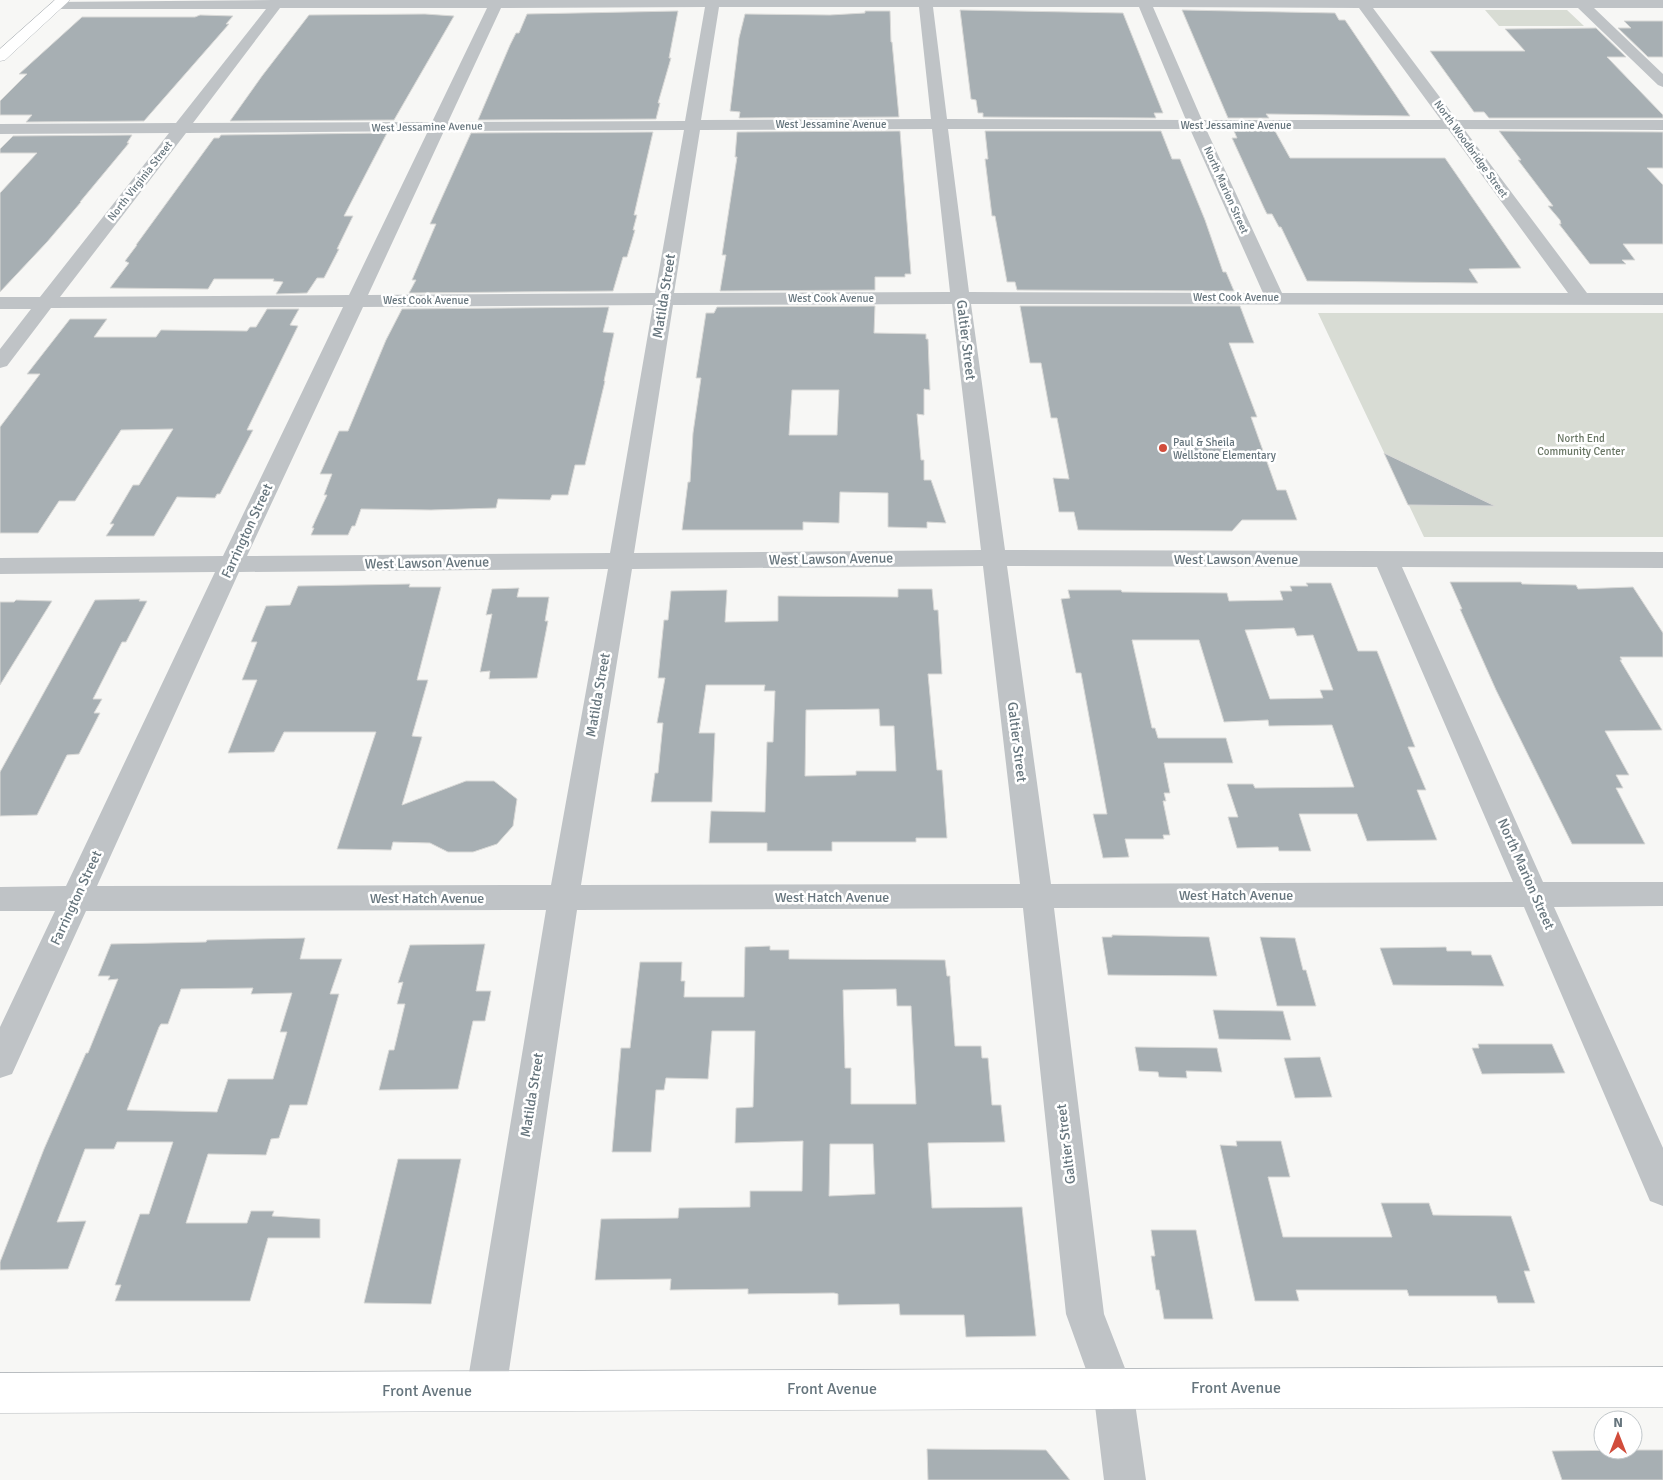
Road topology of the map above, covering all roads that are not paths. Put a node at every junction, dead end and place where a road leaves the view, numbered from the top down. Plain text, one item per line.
1 (278, 2) edge
2 (497, 2) edge
3 (713, 2) edge
4 (925, 2) edge
5 (1144, 2) edge
6 (1361, 2) edge
7 (60, 3) edge
8 (1583, 4) junction
9 (1663, 4) edge
10 (0, 58) edge
11 (1663, 82) edge
12 (940, 124) junction
13 (1196, 124) junction
14 (693, 125) junction
15 (1454, 125) junction
16 (1663, 125) edge
17 (436, 127) junction
18 (180, 128) junction
19 (0, 129) edge
20 (961, 297) junction
21 (1275, 298) junction
22 (1581, 298) junction
23 (664, 299) junction
24 (1663, 299) edge
25 (355, 300) junction
26 (0, 303) edge
27 (45, 303) junction
28 (0, 362) edge
29 (994, 558) junction
30 (1386, 559) junction
31 (1663, 560) edge
32 (621, 562) junction
33 (231, 565) junction
34 (0, 566) edge
35 (1535, 894) junction
36 (1663, 894) edge
37 (1037, 895) junction
38 (563, 898) junction
39 (0, 899) edge
40 (76, 899) junction
41 (0, 1063) edge
42 (1663, 1189) edge
43 (1663, 1387) edge
44 (1112, 1389) junction
45 (486, 1391) junction
46 (0, 1393) edge
47 (1125, 1480) edge

1 - 2 street
1 - 7 street
1 - 18 street, North Virginia Street
2 - 3 street
2 - 17 street, Farrington Street
3 - 4 street
3 - 14 street, Matilda Street
4 - 5 street
4 - 12 street, Galtier Street
5 - 6 street
5 - 13 street, North Marion Street
6 - 8 street
6 - 15 street, North Woodbridge Street
7 - 10 street
8 - 9 street
8 - 11 street
12 - 13 street, West Jessamine Avenue
12 - 14 street, West Jessamine Avenue
12 - 20 street, Galtier Street
13 - 15 street, West Jessamine Avenue
13 - 21 street, North Marion Street
14 - 17 street, West Jessamine Avenue
14 - 23 street, Matilda Street
15 - 16 street, West Jessamine Avenue
15 - 22 street, North Woodbridge Street
17 - 18 street, West Jessamine Avenue
17 - 25 street, Farrington Street
18 - 19 street, West Jessamine Avenue
18 - 27 street, North Virginia Street
20 - 21 street, West Cook Avenue
20 - 23 street, West Cook Avenue
20 - 29 street, Galtier Street
21 - 22 street, West Cook Avenue
22 - 24 street, West Cook Avenue
23 - 25 street, West Cook Avenue
23 - 32 street, Matilda Street
25 - 27 street, West Cook Avenue
25 - 33 street, Farrington Street
26 - 27 street, West Cook Avenue
27 - 28 street, North Virginia Street
29 - 30 street, West Lawson Avenue
29 - 32 street, West Lawson Avenue
29 - 37 street, Galtier Street
30 - 31 street, West Lawson Avenue
30 - 35 street, North Marion Street
32 - 33 street, West Lawson Avenue
32 - 38 street, Matilda Street
33 - 34 street, West Lawson Avenue
33 - 40 street, Farrington Street
35 - 36 street, West Hatch Avenue
35 - 37 street, West Hatch Avenue
35 - 42 street, North Marion Street
37 - 38 street, West Hatch Avenue
37 - 44 street, Galtier Street
38 - 40 street, West Hatch Avenue
38 - 45 street, Matilda Street
39 - 40 street, West Hatch Avenue
40 - 41 street, Farrington Street
43 - 44 street, Front Avenue
44 - 45 street, Front Avenue
44 - 47 street, Galtier Street
45 - 46 street, Front Avenue

